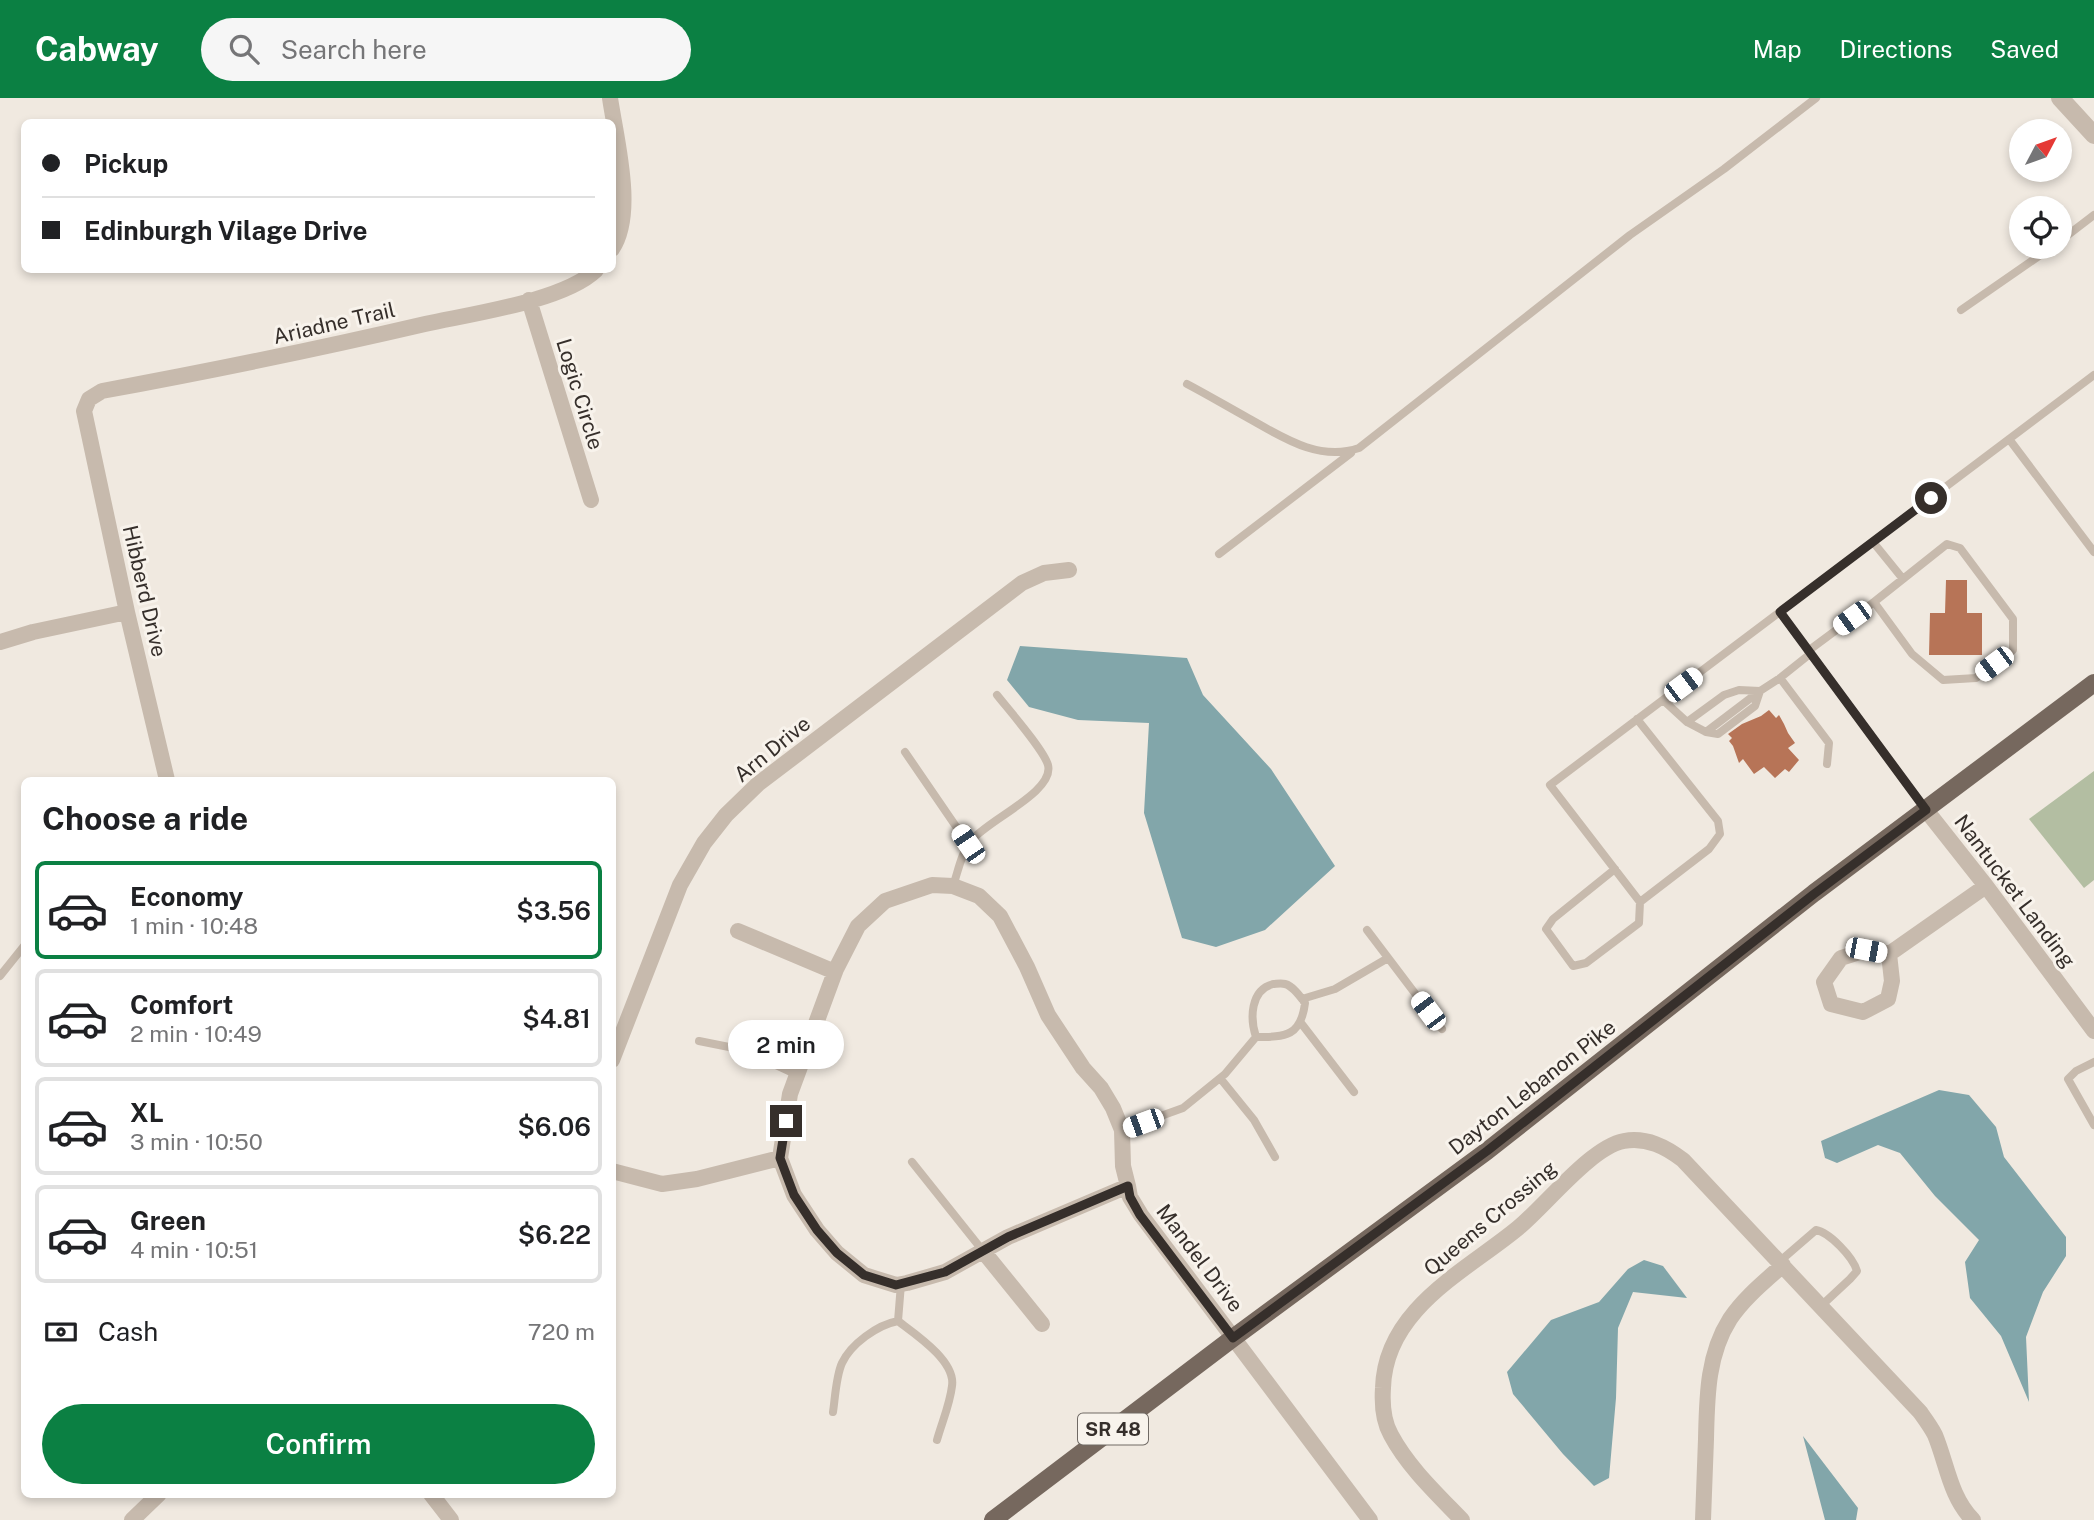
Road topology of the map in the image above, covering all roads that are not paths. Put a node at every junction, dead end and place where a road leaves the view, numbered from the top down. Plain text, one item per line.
1 (610, 98) edge
2 (1816, 98) edge
3 (2060, 98) edge
4 (613, 119) edge
5 (2094, 135) edge
6 (616, 140) edge
7 (2094, 215) edge
8 (2072, 232) edge
9 (616, 240) edge
10 (2035, 259) edge
11 (592, 273) edge
12 (529, 300) junction
13 (1961, 310) dead end
14 (2094, 375) edge
15 (1187, 384) dead end
16 (84, 411) joint
17 (2009, 439) junction
18 (1356, 449) junction
19 (591, 500) dead end
20 (1873, 542) junction
21 (2094, 552) edge
22 (1219, 554) dead end
23 (1069, 570) dead end
24 (1903, 579) junction
25 (1874, 602) junction
26 (127, 612) junction
27 (1780, 612) junction
28 (0, 642) edge
29 (1809, 652) junction
30 (1780, 678) junction
31 (2094, 683) edge
32 (1760, 691) junction
33 (997, 695) dead end
34 (1664, 700) junction
35 (1637, 719) junction
36 (1687, 722) junction
37 (905, 752) dead end
38 (1827, 764) dead end
39 (166, 777) edge
40 (1926, 810) junction
41 (968, 844) junction
42 (1615, 869) junction
43 (953, 886) junction
44 (1986, 886) junction
45 (1640, 902) junction
46 (738, 930) dead end
47 (1367, 930) dead end
48 (21, 950) edge
49 (1889, 954) junction
50 (1388, 958) junction
51 (835, 972) junction
52 (0, 976) edge
53 (1302, 999) junction
54 (1301, 1023) junction
55 (1442, 1029) dead end
56 (2094, 1031) edge
57 (1256, 1037) junction
58 (699, 1041) dead end
59 (616, 1050) edge
60 (2094, 1062) edge
61 (797, 1075) junction
62 (1220, 1078) junction
63 (1354, 1092) dead end
64 (2094, 1125) edge
65 (1122, 1130) junction
66 (1275, 1157) dead end
67 (780, 1158) junction
68 (912, 1162) dead end
69 (616, 1172) edge
70 (1128, 1186) junction
71 (983, 1251) junction
72 (1781, 1264) junction
73 (901, 1284) junction
74 (1821, 1307) junction
75 (898, 1321) junction
76 (1042, 1324) dead end
77 (1233, 1338) junction
78 (833, 1412) dead end
79 (937, 1440) dead end
80 (155, 1498) edge
81 (434, 1498) edge
82 (132, 1520) edge
83 (451, 1520) edge
84 (993, 1520) edge
85 (1370, 1520) edge
86 (1462, 1520) edge
87 (1703, 1520) edge
88 (1973, 1520) edge

1 - 4 street
2 - 18 lane
3 - 5 street
6 - 9 street
7 - 8 lane
10 - 13 lane
11 - 12 street, Ariadne Trail
12 - 16 street, Ariadne Trail
12 - 19 street, Logic Circle
14 - 17 lane
15 - 18 lane
16 - 26 street, Hibberd Drive
17 - 20 lane
17 - 21 lane
18 - 22 lane
20 - 24 lane
20 - 27 lane
23 - 59 street, Arn Drive
24 - 25 lane
24 - 25 lane
25 - 29 lane
26 - 28 street
26 - 39 street, Hibberd Drive
27 - 29 lane
27 - 34 lane
29 - 30 lane
29 - 40 lane
30 - 32 lane
30 - 38 lane
31 - 40 main road, Dayton Lebanon Pike / SR 48
32 - 36 lane
32 - 36 lane
33 - 41 lane
34 - 35 lane
34 - 36 lane
35 - 42 lane
35 - 45 lane
37 - 41 lane
40 - 44 street, Nantucket Landing
40 - 77 main road, Dayton Lebanon Pike / SR 48
41 - 43 lane
42 - 45 lane
42 - 45 lane
43 - 51 street
43 - 65 street, Mandel Drive
44 - 49 street
44 - 56 street, Nantucket Landing
46 - 51 street
47 - 50 lane
48 - 52 lane
49 - 49 street
50 - 53 lane
50 - 55 lane
51 - 61 street
53 - 54 lane
53 - 57 lane
54 - 57 lane
54 - 63 lane
57 - 62 lane
58 - 61 lane
60 - 64 lane
61 - 67 street
62 - 65 lane
62 - 66 lane
65 - 70 street, Mandel Drive
67 - 69 street
67 - 73 street
68 - 71 lane
70 - 71 street
70 - 77 street, Mandel Drive
71 - 73 street
71 - 76 street
72 - 74 street, Queens Crossing
72 - 74 lane
72 - 86 street, Queens Crossing
72 - 87 street
73 - 75 lane
74 - 88 street, Queens Crossing
75 - 78 lane
75 - 79 lane
77 - 84 main road, Dayton Lebanon Pike / SR 48
77 - 85 street, Mandel Drive
80 - 82 street
81 - 83 street

